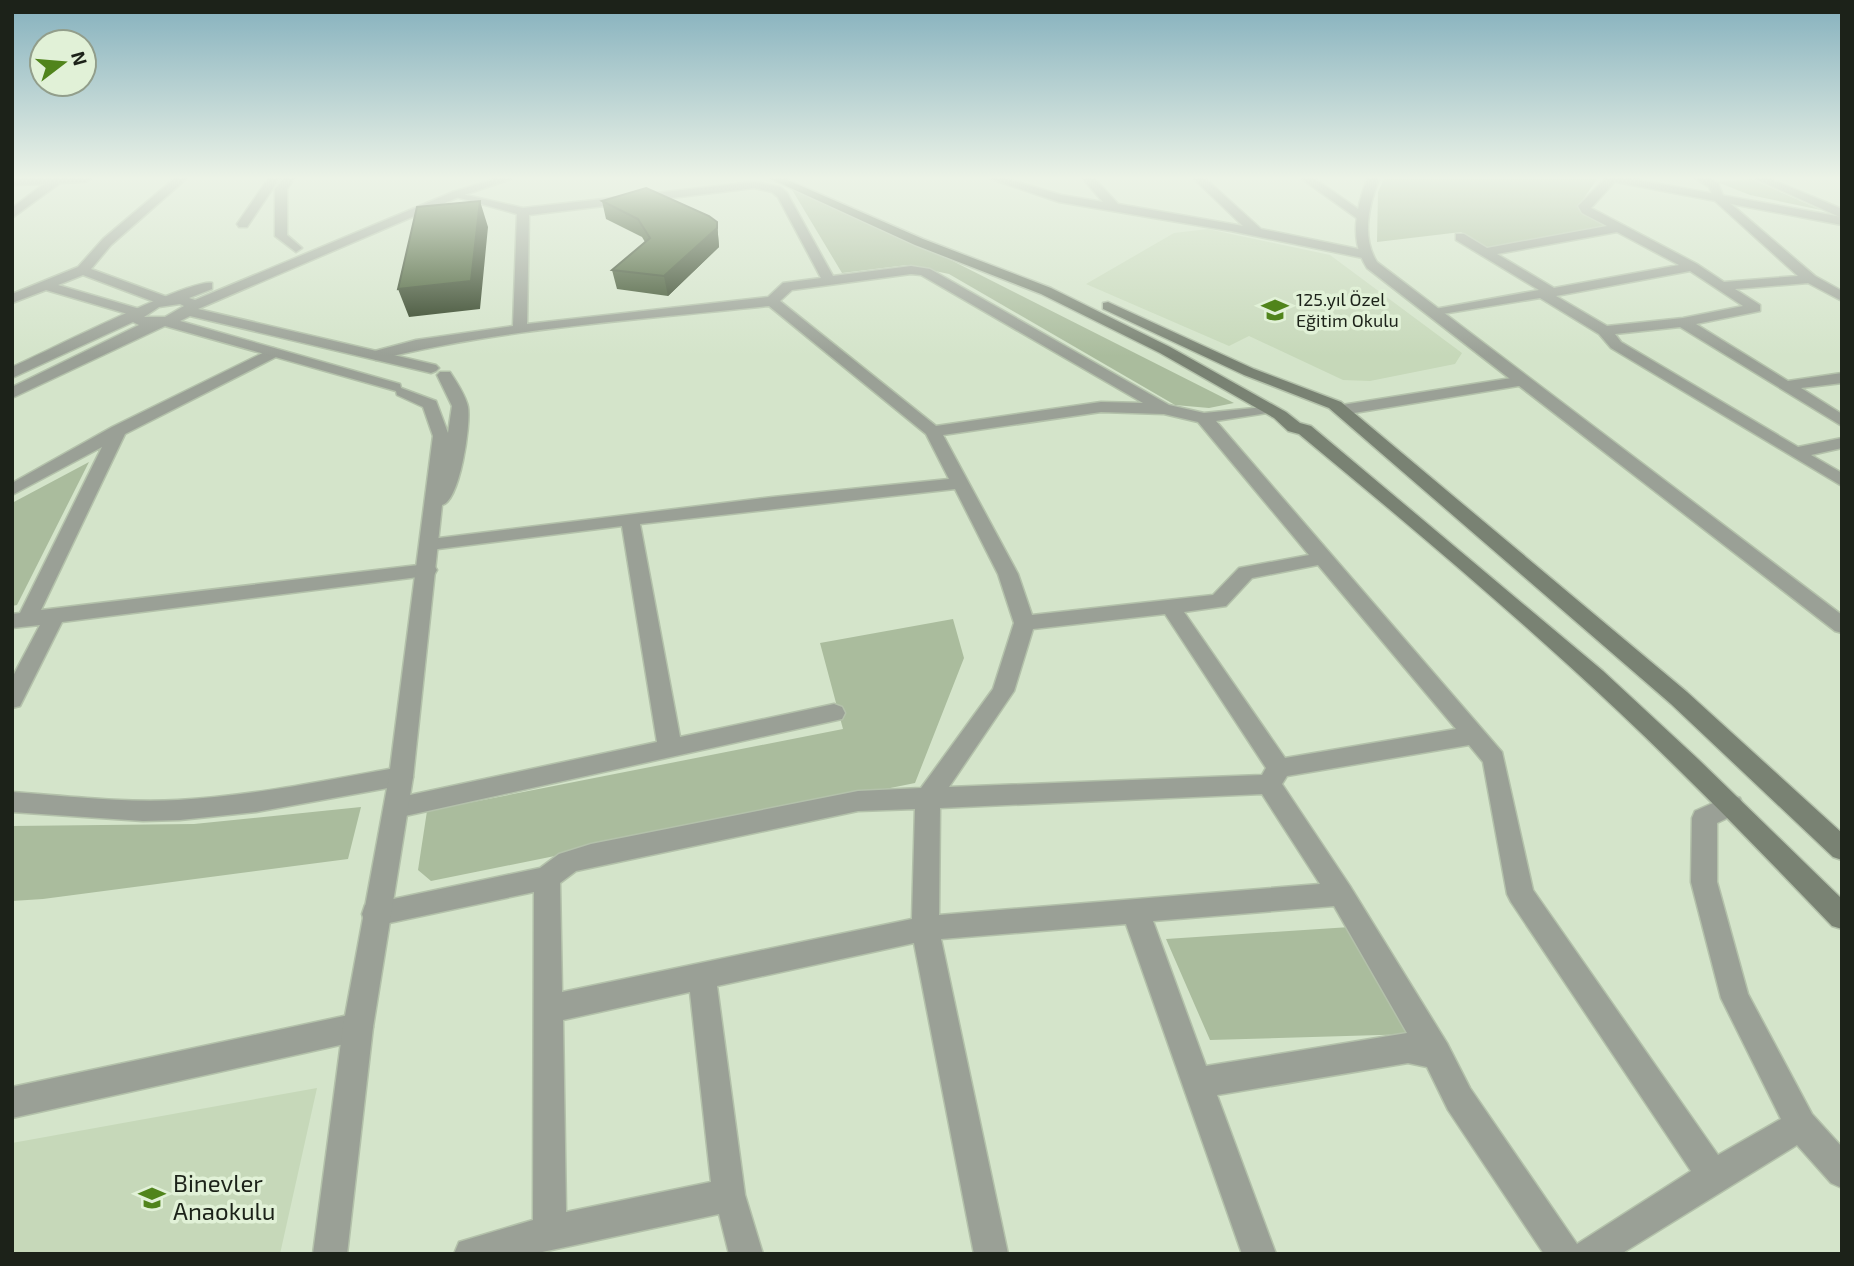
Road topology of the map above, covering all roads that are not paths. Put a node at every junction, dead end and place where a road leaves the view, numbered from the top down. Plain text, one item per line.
1 (111, 238) edge
2 (284, 238) edge
3 (318, 238) edge
4 (355, 238) edge
5 (522, 238) edge
6 (806, 238) edge
7 (910, 238) edge
8 (944, 238) edge
9 (1280, 238) edge
10 (1363, 238) edge
11 (1462, 238) edge
12 (1564, 238) edge
13 (1638, 238) edge
14 (1763, 238) edge
15 (296, 248) junction
16 (1487, 252) junction
17 (1363, 254) junction
18 (1692, 267) junction
19 (83, 270) junction
20 (828, 279) junction
21 (1810, 279) junction
22 (44, 284) junction
23 (1720, 286) junction
24 (12, 290) edge
25 (1548, 294) junction
26 (1842, 297) edge
27 (12, 299) edge
28 (169, 300) junction
29 (772, 302) junction
30 (190, 309) junction
31 (1435, 313) junction
32 (137, 314) junction
33 (159, 322) junction
34 (1683, 322) junction
35 (520, 329) junction
36 (1604, 331) junction
37 (273, 353) junction
38 (376, 355) junction
39 (438, 371) junction
40 (12, 373) edge
41 (1842, 378) edge
42 (1524, 381) junction
43 (1784, 386) junction
44 (399, 389) junction
45 (12, 393) edge
46 (1316, 398) junction
47 (1164, 409) junction
48 (1274, 412) junction
49 (1204, 418) junction
50 (1842, 421) edge
51 (1338, 422) junction
52 (1305, 430) junction
53 (118, 431) junction
54 (933, 431) junction
55 (1842, 443) edge
56 (1796, 453) junction
57 (1842, 481) edge
58 (962, 483) junction
59 (12, 490) edge
60 (630, 521) junction
61 (429, 545) junction
62 (1324, 558) junction
63 (1169, 605) junction
64 (55, 615) junction
65 (20, 620) edge
66 (1024, 623) junction
67 (1842, 626) edge
68 (12, 700) edge
69 (834, 713) dead end
70 (1476, 735) junction
71 (670, 748) junction
72 (1274, 776) junction
73 (401, 777) junction
74 (928, 798) junction
75 (12, 802) edge
76 (1731, 805) junction
77 (396, 808) junction
78 (1840, 846) edge
79 (547, 878) junction
80 (1341, 894) junction
81 (1136, 913) junction
82 (376, 914) junction
83 (1842, 918) edge
84 (925, 928) junction
85 (702, 976) junction
86 (549, 1009) junction
87 (358, 1027) junction
88 (1436, 1054) junction
89 (1199, 1083) junction
90 (12, 1103) edge
91 (1801, 1125) junction
92 (1842, 1172) edge
93 (1713, 1177) junction
94 (729, 1195) junction
95 (550, 1232) junction
96 (330, 1254) edge
97 (471, 1254) edge
98 (746, 1254) edge
99 (991, 1254) edge
100 (1259, 1254) edge
101 (1564, 1254) edge
102 (1590, 1254) edge

1 - 19 street
2 - 15 street
3 - 15 street
4 - 30 street
5 - 35 street
6 - 20 street
7 - 48 main road
8 - 46 main road
9 - 17 street
10 - 17 street
11 - 16 street
12 - 16 street
13 - 18 street
14 - 21 street
15 - 28 street
16 - 25 street
17 - 31 street
18 - 23 street
18 - 25 street
19 - 22 street
19 - 28 street
20 - 29 street
20 - 47 street
21 - 23 street
21 - 26 street
22 - 24 street
22 - 27 street
22 - 32 street
23 - 34 street
25 - 31 street
25 - 36 street
28 - 30 street
28 - 32 street
29 - 35 street
29 - 54 street
30 - 33 street
30 - 38 street
31 - 42 street
32 - 33 street
32 - 40 street
33 - 37 street
33 - 45 street
34 - 36 street
34 - 43 street
35 - 38 street
36 - 56 street
37 - 44 street
37 - 53 street
38 - 39 street
39 - 44 street
39 - 44 street
39 - 61 street
41 - 43 street
42 - 51 street
42 - 67 street
43 - 50 street
44 - 61 street
46 - 48 main road
46 - 51 main road
47 - 49 street
47 - 54 street
48 - 49 street
48 - 52 main road
49 - 62 street
51 - 52 main road
51 - 78 main road
52 - 76 main road
53 - 59 street
53 - 65 street
54 - 58 street
55 - 56 street
56 - 57 street
58 - 60 street
58 - 66 street
60 - 61 street
60 - 71 street
61 - 64 street
61 - 73 street
62 - 63 street
62 - 70 street
63 - 66 street
63 - 72 street
64 - 65 street
64 - 68 street
66 - 74 street
69 - 71 street
70 - 72 street
70 - 93 street
71 - 77 street
72 - 74 street
72 - 80 street
73 - 75 street
73 - 77 street
74 - 79 street
74 - 84 street
76 - 83 main road
76 - 91 street
77 - 82 street
79 - 82 street
79 - 86 street
80 - 81 street
80 - 88 street
81 - 84 street
81 - 89 street
82 - 87 street
84 - 85 street
84 - 99 street
85 - 86 street
85 - 94 street
86 - 95 street
87 - 90 street
87 - 96 street
88 - 89 street
88 - 101 street
89 - 100 street
91 - 92 street
91 - 93 street
93 - 102 street
94 - 95 street
94 - 98 street
95 - 97 street

